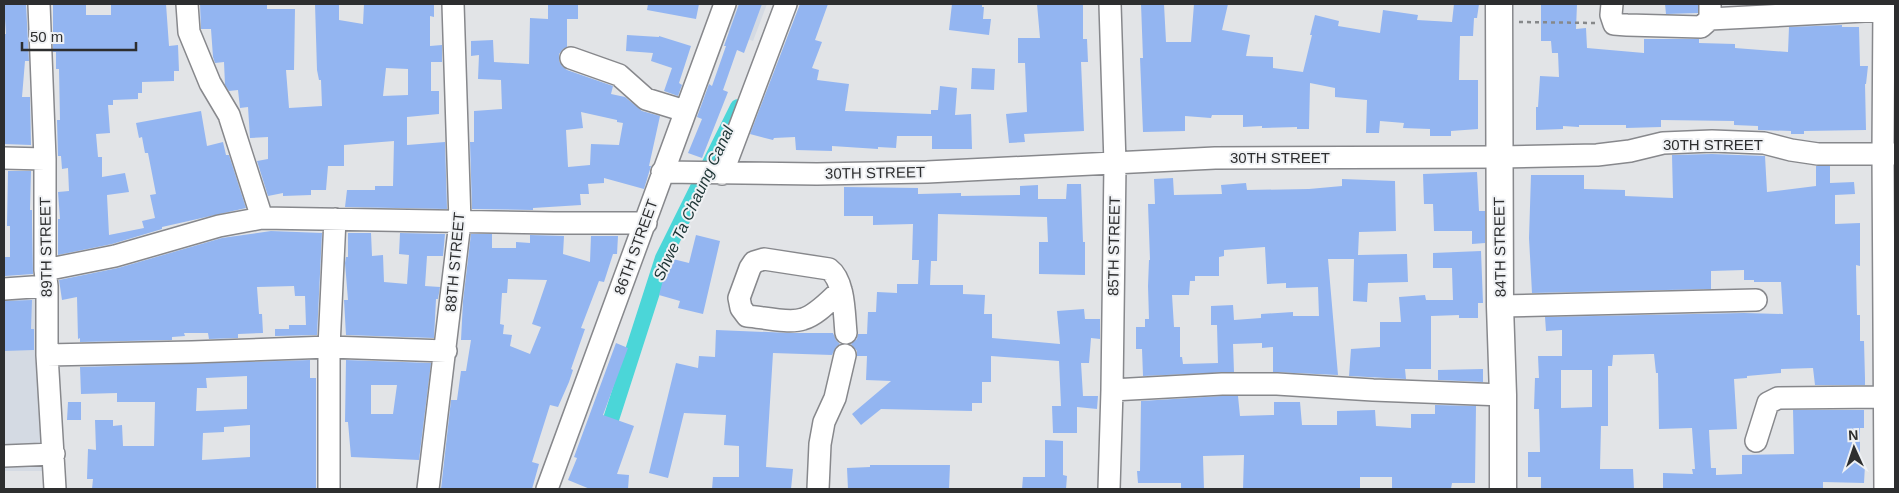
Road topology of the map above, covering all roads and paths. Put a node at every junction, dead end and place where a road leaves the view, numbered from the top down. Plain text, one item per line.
1 (39, 4) edge
2 (187, 4) edge
3 (453, 4) edge
4 (725, 4) edge
5 (786, 4) edge
6 (1110, 4) edge
7 (1884, 7) edge
8 (1498, 12) edge
9 (1710, 12) edge
10 (1613, 14) edge
11 (571, 58) dead end
12 (685, 111) junction
13 (1889, 153) edge
14 (1499, 157) junction
15 (4, 158) edge
16 (45, 159) junction
17 (1115, 164) junction
18 (668, 173) junction
19 (717, 174) junction
20 (262, 218) junction
21 (334, 219) junction
22 (460, 222) junction
23 (646, 223) junction
24 (46, 278) junction
25 (4, 289) edge
26 (841, 290) dead end
27 (1756, 300) dead end
28 (1500, 306) junction
29 (846, 333) dead end
30 (329, 346) junction
31 (446, 351) junction
32 (48, 355) junction
33 (844, 355) dead end
34 (1889, 355) edge
35 (1112, 390) junction
36 (1503, 395) junction
37 (1883, 396) junction
38 (1756, 441) dead end
39 (54, 454) junction
40 (4, 456) edge
41 (55, 489) edge
42 (329, 489) edge
43 (428, 489) edge
44 (547, 489) edge
45 (818, 489) edge
46 (1109, 489) edge
47 (1503, 489) edge
48 (1885, 489) edge

1 - 16 street, 89TH STREET
2 - 20 street
3 - 22 street, 88TH STREET
4 - 12 street, 86TH STREET
5 - 19 street
6 - 17 street, 85TH STREET
7 - 9 street
7 - 13 street
8 - 10 path
8 - 14 main road, 84TH STREET
9 - 10 street
11 - 12 street
12 - 18 street, 86TH STREET
13 - 14 street, 30TH STREET
13 - 34 street
14 - 17 street, 30TH STREET
14 - 28 main road, 84TH STREET
15 - 16 street
16 - 24 street, 89TH STREET
17 - 19 street, 30TH STREET
17 - 35 street, 85TH STREET
18 - 19 street, 30TH STREET
18 - 23 street, 86TH STREET
20 - 21 street
20 - 24 street
21 - 22 street
21 - 30 street
22 - 23 street
22 - 31 street, 88TH STREET
23 - 44 street, 86TH STREET
24 - 25 street
24 - 32 street, 89TH STREET
26 - 29 street
27 - 28 street
28 - 36 main road, 84TH STREET
30 - 31 street
30 - 32 street
30 - 42 street
31 - 43 street, 88TH STREET
32 - 39 street, 89TH STREET
33 - 45 street
34 - 37 street
35 - 36 street
35 - 46 street, 85TH STREET
36 - 47 main road, 84TH STREET
37 - 38 street
37 - 48 street
39 - 40 street
39 - 41 street, 89TH STREET

